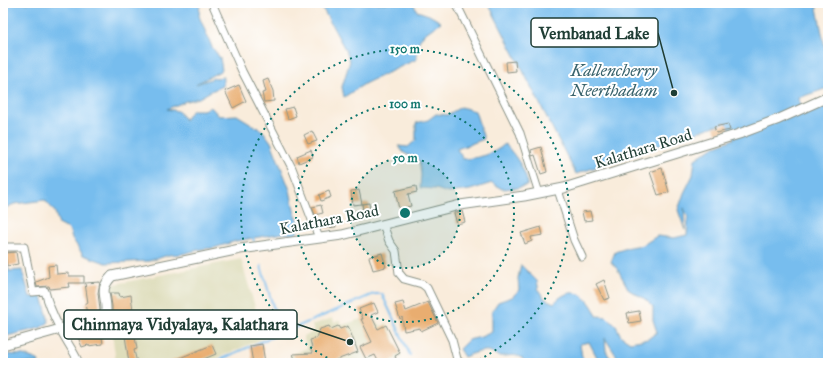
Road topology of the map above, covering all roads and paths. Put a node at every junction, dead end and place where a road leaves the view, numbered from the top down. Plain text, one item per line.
1 (212, 3) edge
2 (456, 3) edge
3 (828, 98) edge
4 (558, 190) junction
5 (539, 193) junction
6 (383, 224) junction
7 (319, 238) junction
8 (3, 247) edge
9 (582, 258) dead end
10 (60, 330) junction
11 (3, 345) edge
12 (79, 363) edge
13 (460, 363) edge

1 - 7 street
2 - 5 street
3 - 4 street, Kalathara Road
4 - 5 street, Kalathara Road
4 - 9 street
5 - 6 street, Kalathara Road
6 - 7 street, Kalathara Road
6 - 13 street
7 - 10 street, Kalathara Road
8 - 10 street
10 - 11 street, Kalathara Road
10 - 12 street

